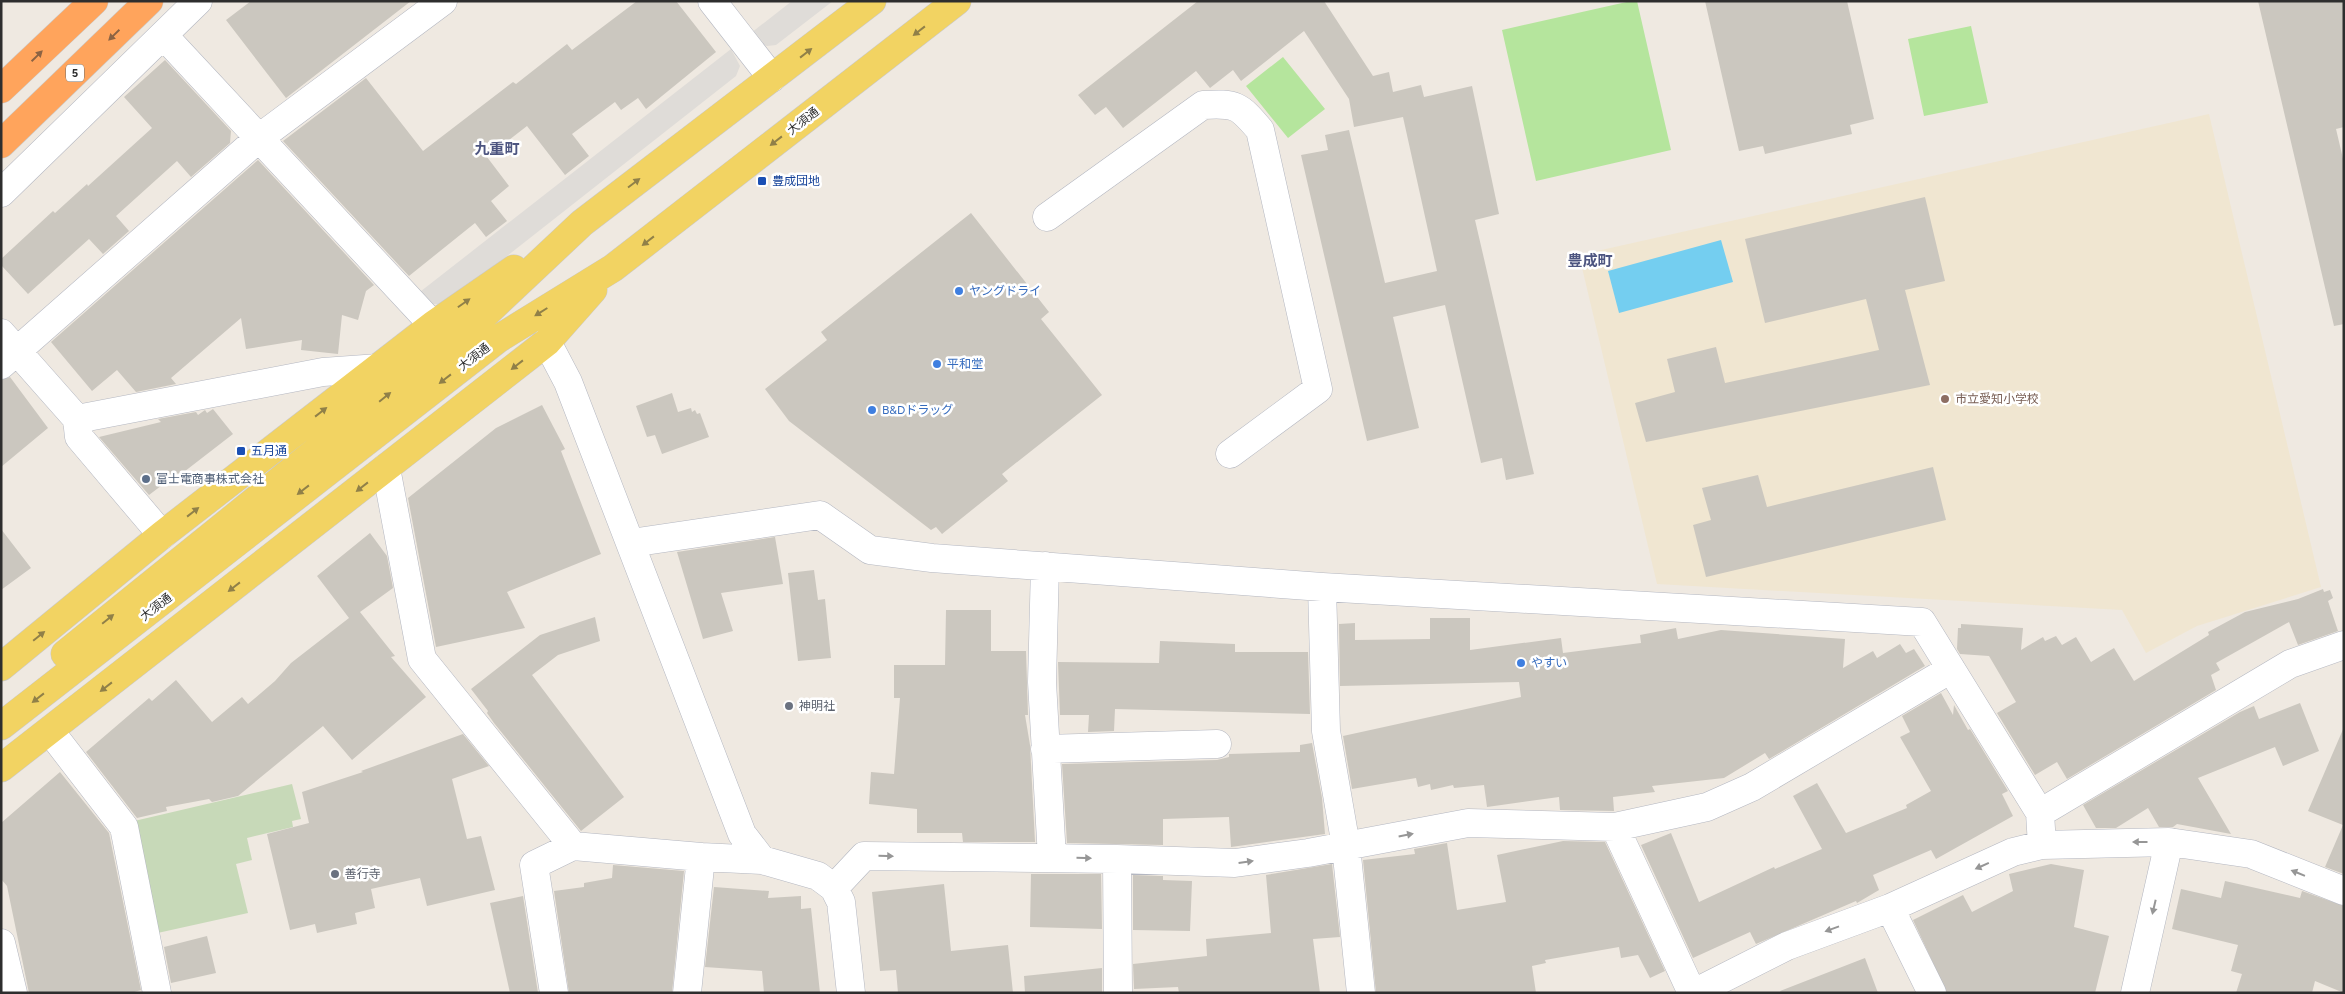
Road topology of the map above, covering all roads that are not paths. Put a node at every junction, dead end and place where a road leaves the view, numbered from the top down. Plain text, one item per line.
1 (94, 1) edge
2 (149, 1) edge
3 (198, 1) edge
4 (444, 1) edge
5 (712, 1) edge
6 (872, 1) edge
7 (957, 1) edge
8 (164, 36) junction
9 (772, 78) junction
10 (1, 89) edge
11 (259, 138) junction
12 (1, 144) edge
13 (1, 193) edge
14 (1047, 217) dead end
15 (582, 223) junction
16 (613, 268) junction
17 (433, 326) junction
18 (490, 329) junction
19 (547, 342) junction
20 (7, 350) edge
21 (379, 368) junction
22 (77, 419) junction
23 (1230, 454) dead end
24 (386, 468) junction
25 (162, 535) junction
26 (630, 543) junction
27 (1045, 566) junction
28 (1322, 587) junction
29 (2344, 645) edge
30 (1, 667) edge
31 (1951, 669) junction
32 (1, 704) edge
33 (1, 726) edge
34 (50, 731) junction
35 (1217, 744) dead end
36 (1045, 749) junction
37 (1, 768) edge
38 (2040, 813) junction
39 (1615, 827) junction
40 (2169, 842) junction
41 (2042, 845) junction
42 (573, 846) junction
43 (1346, 846) junction
44 (701, 858) junction
45 (1052, 858) junction
46 (1117, 859) junction
47 (762, 860) junction
48 (834, 888) junction
49 (2344, 891) edge
50 (1890, 908) junction
51 (1, 943) edge
52 (13, 993) edge
53 (157, 993) edge
54 (554, 993) edge
55 (687, 993) edge
56 (852, 993) edge
57 (1118, 993) edge
58 (1361, 993) edge
59 (1693, 993) edge
60 (1932, 993) edge
61 (2134, 993) edge

10 -> 1 highway
2 -> 12 highway, 5
3 - 8 street
4 - 11 street
5 - 9 street
9 -> 6 main road, 大須通
7 -> 16 main road, 大須通
8 - 11 street
8 - 13 street
15 -> 9 main road, 大須通
11 - 17 street
11 - 20 street
14 - 23 street
17 -> 15 main road
15 - 18 main road, 大須通
16 -> 18 main road, 大須通
16 - 19 main road
17 - 21 main road
32 -> 18 main road, 大須通
18 -> 33 main road, 大須通
19 -> 24 main road
19 - 26 street
20 - 22 street
21 - 22 street
25 -> 21 main road
22 - 25 street
24 -> 34 main road
24 - 42 street
30 -> 25 main road
26 - 27 street
26 - 47 street
27 - 28 street
27 - 36 street
28 - 31 street
28 - 43 street
29 - 38 street
31 - 38 street
31 - 39 street
34 - 37 main road
34 - 53 street
35 - 36 street
36 - 45 street
38 - 41 street
43 -> 39 street
39 - 59 street
40 -> 41 street
49 -> 40 street
40 -> 61 street
41 -> 50 street
42 - 44 street
42 - 54 street
46 -> 43 street
43 - 58 street
44 - 47 street
44 - 55 street
45 -> 46 street
48 -> 45 street
46 - 57 street
47 - 48 street
48 - 56 street
50 -> 59 street
50 - 60 street
51 - 52 street

